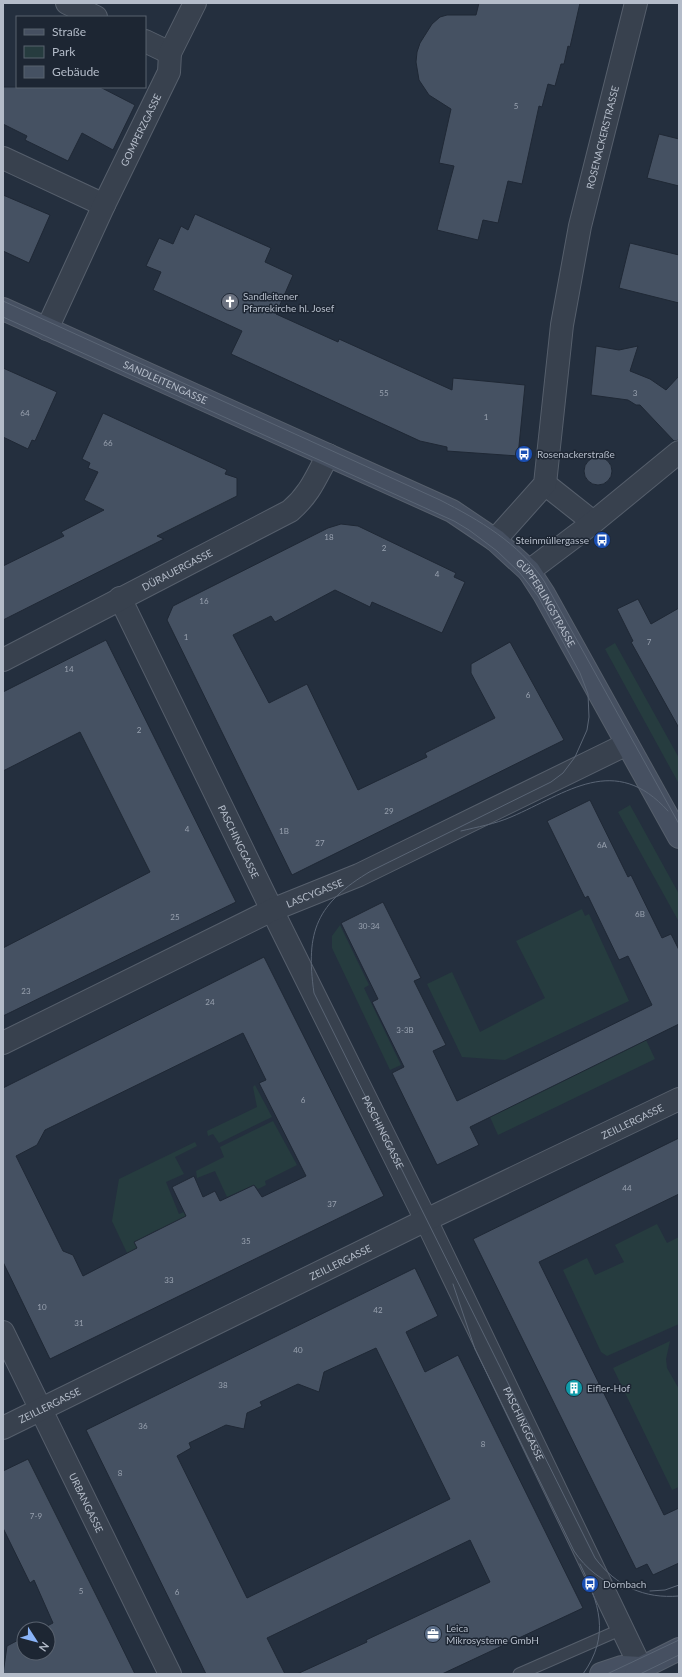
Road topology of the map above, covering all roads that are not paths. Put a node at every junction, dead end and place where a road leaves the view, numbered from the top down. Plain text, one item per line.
1 (67, 3) edge
2 (195, 3) edge
3 (636, 3) edge
4 (94, 16) edge
5 (146, 41) edge
6 (170, 53) junction
7 (3, 158) edge
8 (104, 206) junction
9 (3, 309) edge
10 (47, 329) junction
11 (679, 452) edge
12 (328, 455) junction
13 (545, 484) junction
14 (594, 522) junction
15 (495, 540) junction
16 (529, 571) junction
17 (120, 598) junction
18 (3, 660) edge
19 (627, 744) junction
20 (679, 836) edge
21 (272, 910) junction
22 (3, 1043) edge
23 (679, 1099) edge
24 (426, 1220) junction
25 (3, 1332) edge
26 (42, 1409) junction
27 (3, 1428) edge
28 (622, 1629) junction
29 (679, 1650) edge
30 (635, 1672) edge
31 (170, 1674) edge
32 (519, 1674) edge
33 (601, 1674) edge

1 - 4 street
2 - 6 street, GOMPERZGASSE
3 - 13 street, ROSENACKERSTRASSE
5 - 6 street
6 - 8 street, GOMPERZGASSE
7 - 8 street
8 - 10 street, GOMPERZGASSE
9 - 10 main road, SANDLEITENGASSE
10 - 12 main road, SANDLEITENGASSE
11 - 14 street
12 - 15 main road, GÜPFERLINGSTRASSE
12 - 17 street, DÜRAUERGASSE
13 - 14 street
13 - 15 street
14 - 16 street
15 - 16 main road, GÜPFERLINGSTRASSE
16 - 19 main road, GÜPFERLINGSTRASSE
17 - 18 street, DÜRAUERGASSE
17 - 21 street, PASCHINGGASSE
19 - 20 main road, GÜPFERLINGSTRASSE
19 - 21 street, LASCYGASSE
21 - 22 street, LASCYGASSE
21 - 24 street, PASCHINGGASSE
23 - 24 street, ZEILLERGASSE
24 - 26 street, ZEILLERGASSE
24 - 28 street, PASCHINGGASSE
25 - 26 street, URBANGASSE
26 - 27 street, ZEILLERGASSE
26 - 31 street, URBANGASSE
28 - 30 street, PASCHINGGASSE
28 - 32 lane
29 - 30 main road
30 - 33 main road

